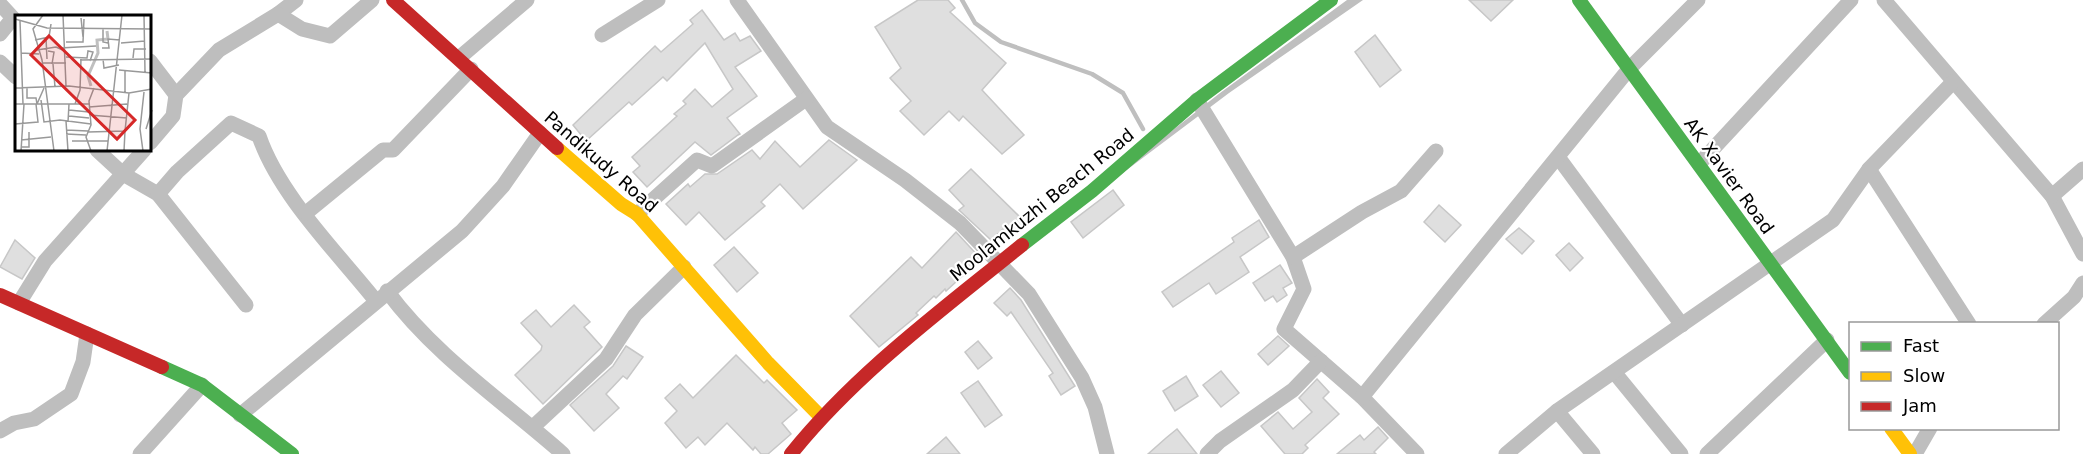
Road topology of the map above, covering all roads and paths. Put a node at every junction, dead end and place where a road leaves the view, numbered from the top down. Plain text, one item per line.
1 (296, 0) edge
2 (372, 0) edge
3 (393, 0) edge
4 (526, 0) edge
5 (658, 0) edge
6 (737, 0) edge
7 (1331, 0) edge
8 (1579, 0) edge
9 (1698, 0) edge
10 (1851, 0) edge
11 (1884, 0) edge
12 (0, 4) edge
13 (278, 14) junction
14 (0, 34) edge
15 (602, 35) dead end
16 (459, 58) junction
17 (0, 62) edge
18 (152, 64) edge
19 (471, 69) junction
20 (1629, 69) junction
21 (15, 76) edge
22 (1953, 82) junction
23 (176, 94) junction
24 (806, 99) junction
25 (1200, 106) junction
26 (540, 133) junction
27 (152, 140) edge
28 (1436, 151) dead end
29 (99, 152) edge
30 (142, 152) edge
31 (1558, 157) junction
32 (1699, 165) junction
33 (1869, 169) junction
34 (2083, 169) edge
35 (123, 174) junction
36 (158, 194) junction
37 (2052, 196) junction
38 (306, 213) junction
39 (637, 214) junction
40 (2083, 254) edge
41 (1293, 257) junction
42 (1770, 263) junction
43 (997, 264) junction
44 (684, 267) junction
45 (2083, 283) edge
46 (0, 295) edge
47 (382, 296) junction
48 (19, 303) junction
49 (246, 306) dead end
50 (1968, 322) edge
51 (2046, 322) edge
52 (1682, 325) junction
53 (87, 334) junction
54 (1827, 340) junction
55 (1321, 361) junction
56 (1849, 370) edge
57 (1614, 372) junction
58 (202, 385) junction
59 (1362, 397) junction
60 (1557, 411) junction
61 (240, 415) junction
62 (821, 417) junction
63 (532, 427) junction
64 (1892, 430) edge
65 (1929, 430) edge
66 (0, 431) edge
67 (140, 454) edge
68 (292, 454) edge
69 (562, 454) edge
70 (791, 454) edge
71 (1107, 454) edge
72 (1207, 454) edge
73 (1417, 454) edge
74 (1506, 454) edge
75 (1593, 454) edge
76 (1681, 454) edge
77 (1707, 454) edge
78 (1910, 454) edge
79 (1915, 454) edge

1 - 13 street
2 - 13 street
3 - 16 street, Pandikudy Road
4 - 16 street
5 - 15 street
6 - 24 street
7 - 25 street, Moolamkuzhi Beach Road
8 - 20 street, AK Xavier Road
9 - 20 street
10 - 32 street
11 - 22 street
12 - 14 street
13 - 23 street
16 - 19 street, Pandikudy Road
17 - 21 street
18 - 23 street
19 - 26 street, Pandikudy Road
19 - 38 street
20 - 31 street
20 - 32 street, AK Xavier Road
22 - 33 street
22 - 37 street
23 - 27 street
24 - 39 street
24 - 43 street
25 - 41 street
25 - 43 street, Moolamkuzhi Beach Road
26 - 39 street, Pandikudy Road
26 - 47 street
28 - 41 street
29 - 35 street
30 - 35 street
31 - 52 street
31 - 59 street
32 - 42 street, AK Xavier Road
33 - 42 street
33 - 50 street
34 - 37 street
35 - 36 street
35 - 48 street
36 - 38 street
36 - 49 street
37 - 40 street
38 - 47 street
39 - 44 street, Pandikudy Road
41 - 55 street
42 - 52 street
42 - 54 street, AK Xavier Road
43 - 62 street, Moolamkuzhi Beach Road
43 - 71 street
44 - 62 street, Pandikudy Road
44 - 63 street
45 - 51 street
46 - 48 street
47 - 61 street
47 - 63 street
48 - 53 street
52 - 57 street
53 - 58 street
53 - 66 street
54 - 56 street, AK Xavier Road
54 - 77 street
55 - 59 street
55 - 72 street
57 - 60 street
57 - 76 street
58 - 61 street
58 - 67 street
59 - 73 street
60 - 74 street
60 - 75 street
61 - 68 street
62 - 70 street, Moolamkuzhi Beach Road
63 - 69 street
64 - 78 street
65 - 79 street

